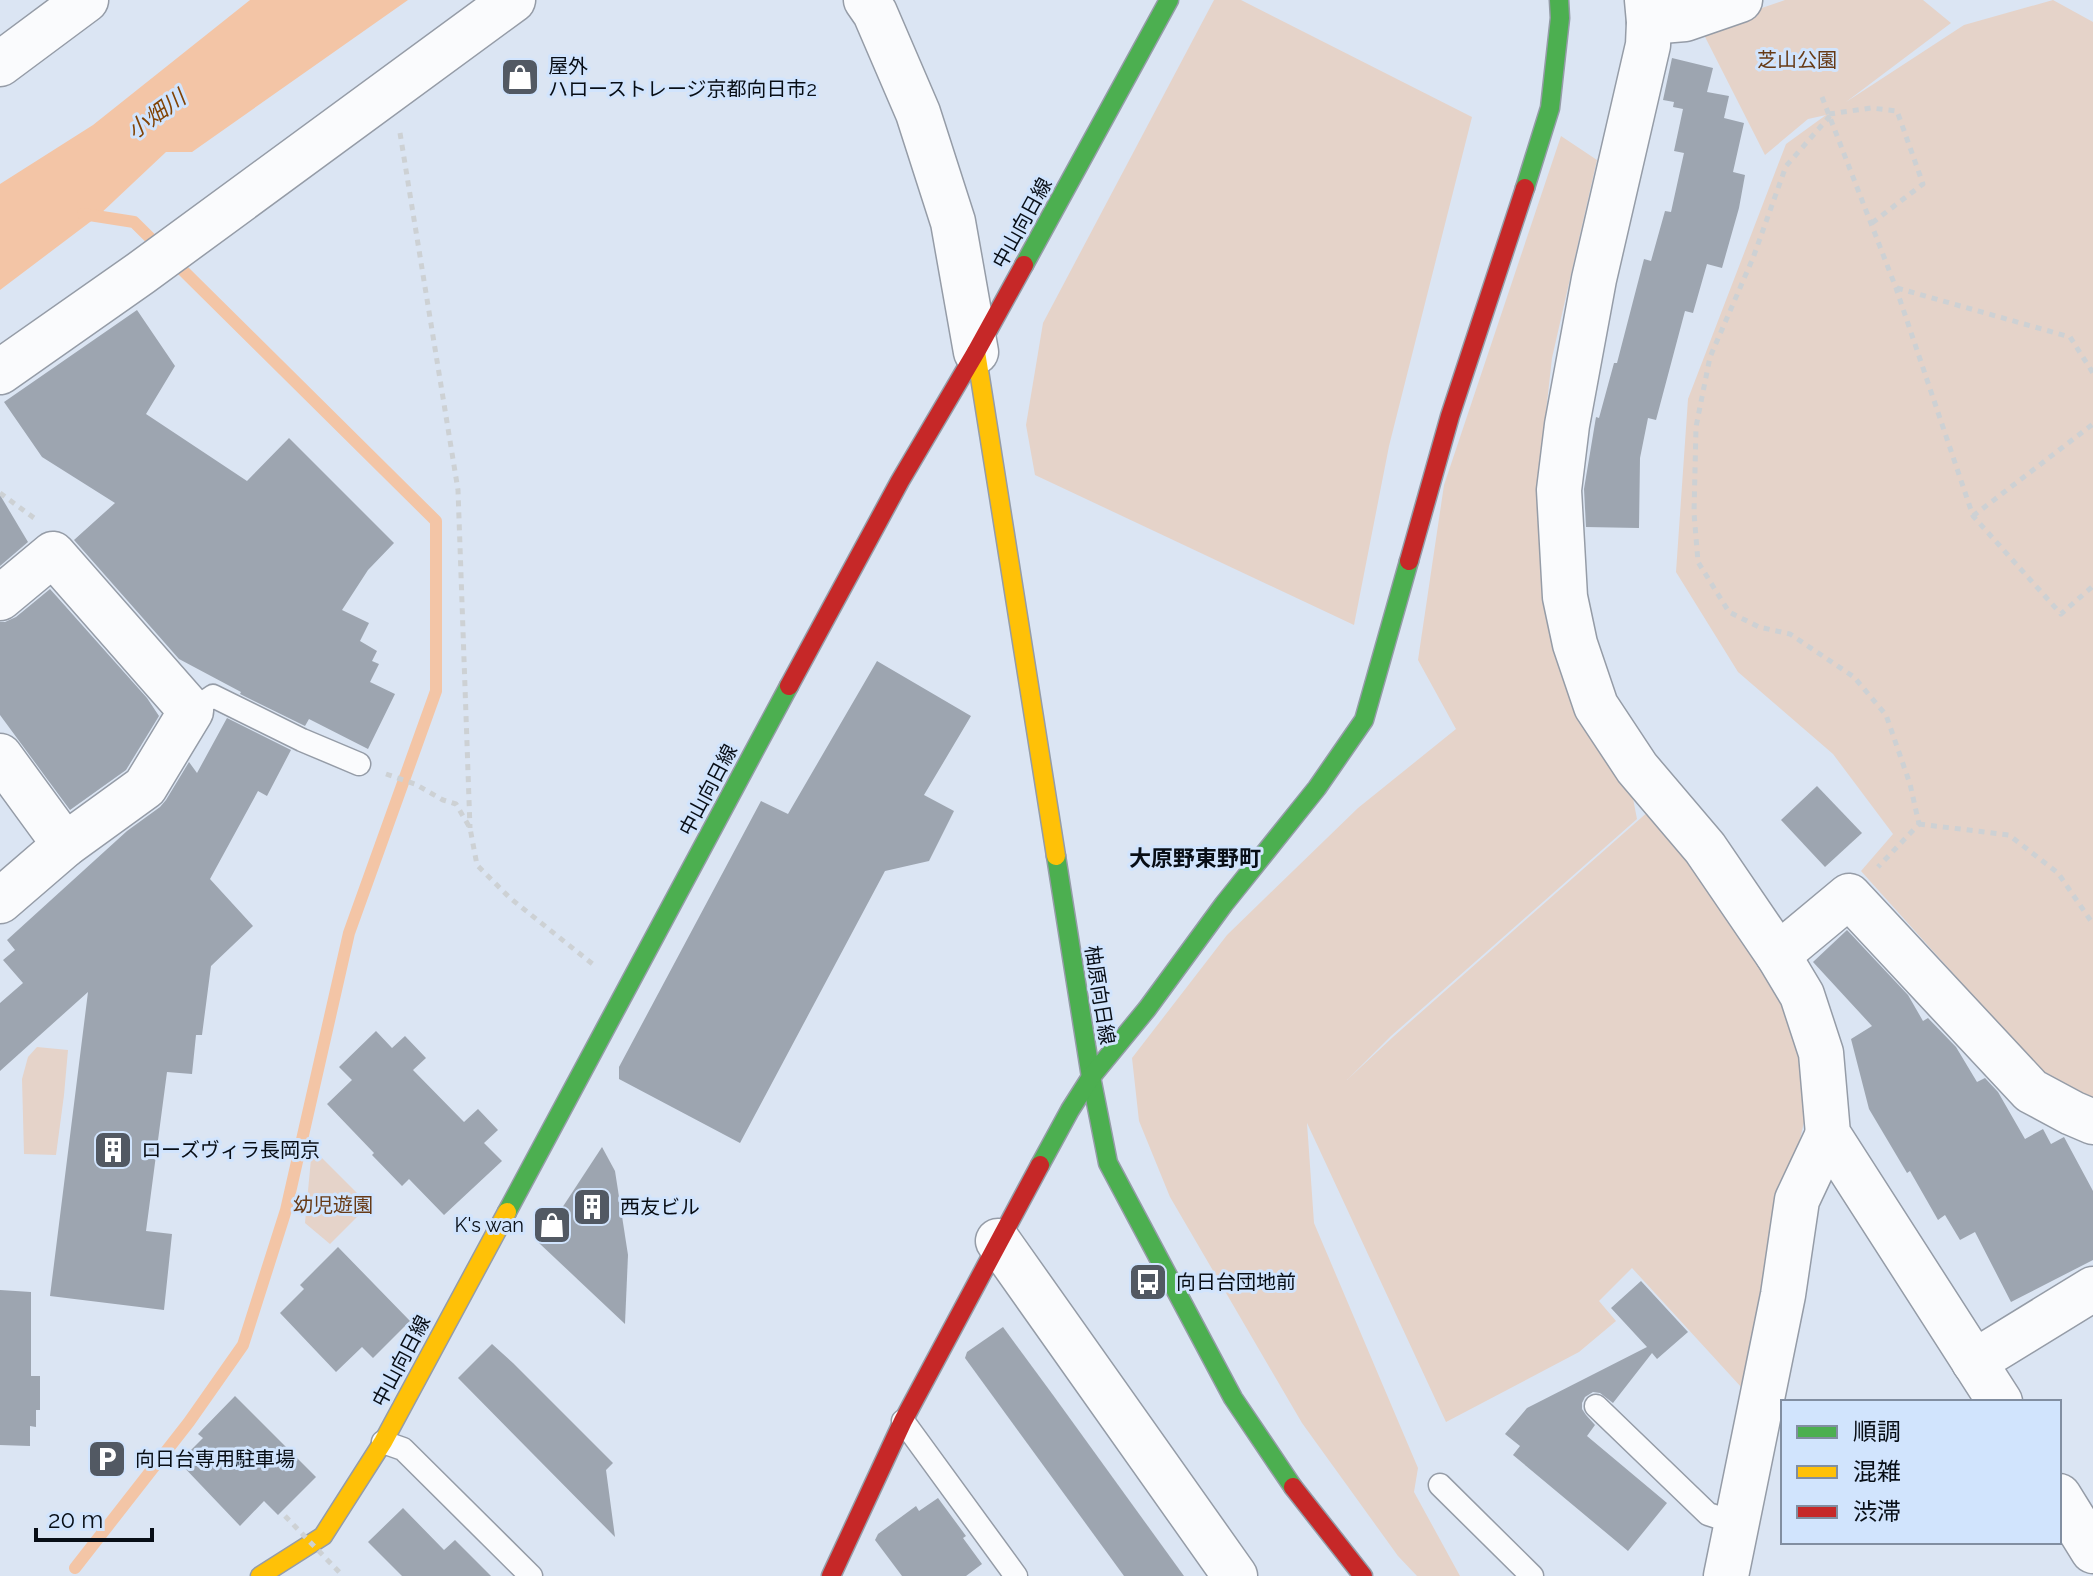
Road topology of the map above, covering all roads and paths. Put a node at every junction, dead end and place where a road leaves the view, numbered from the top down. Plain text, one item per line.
1 (86, 0) edge
2 (513, 0) edge
3 (866, 0) edge
4 (1169, 0) edge
5 (1559, 0) edge
6 (1740, 0) edge
7 (1648, 11) edge
8 (0, 64) edge
9 (384, 94) junction
10 (1822, 97) dead end
11 (1829, 115) junction
12 (1872, 223) junction
13 (1896, 288) junction
14 (976, 352) junction
15 (0, 372) edge
16 (2093, 373) edge
17 (2093, 424) edge
18 (1973, 516) junction
19 (2093, 586) edge
20 (0, 598) edge
21 (191, 711) junction
22 (0, 756) edge
23 (359, 764) dead end
24 (392, 776) dead end
25 (1919, 824) junction
26 (470, 828) junction
27 (65, 845) junction
28 (1849, 896) junction
29 (0, 901) edge
30 (2093, 924) edge
31 (1778, 955) junction
32 (602, 972) dead end
33 (1091, 1077) junction
34 (2093, 1122) edge
35 (1828, 1134) junction
36 (998, 1241) junction
37 (2093, 1289) edge
38 (1974, 1362) junction
39 (1999, 1400) edge
40 (1596, 1406) dead end
41 (903, 1421) junction
42 (383, 1442) junction
43 (1440, 1485) dead end
44 (2061, 1499) edge
45 (285, 1516) dead end
46 (1736, 1523) junction
47 (2093, 1551) edge
48 (276, 1572) edge
49 (342, 1575) edge
50 (531, 1576) edge
51 (831, 1576) edge
52 (1016, 1576) edge
53 (1235, 1576) edge
54 (1363, 1576) edge
55 (1532, 1576) edge
56 (1726, 1576) edge

1 - 8 street
2 - 9 street
3 - 14 street
4 - 14 main road, 中山向日線
5 - 33 main road
6 - 7 street
7 - 31 street
9 - 15 street
9 - 26 path
10 - 11 path
11 - 12 path
11 - 12 path
11 - 25 path
12 - 13 path
13 - 16 path
13 - 18 path
14 - 33 main road, 柚原向日線
14 - 42 main road, 中山向日線
17 - 18 path
18 - 19 path
20 - 21 street
21 - 23 lane
21 - 27 street
22 - 27 street
24 - 26 path
25 - 28 path
25 - 30 path
26 - 32 path
27 - 29 street
28 - 31 street
28 - 34 street
31 - 35 street
33 - 36 main road
33 - 54 main road, 柚原向日線
35 - 38 street
35 - 46 street
36 - 41 main road
36 - 53 street
37 - 38 street
38 - 39 street
40 - 46 lane
41 - 51 main road
41 - 52 lane
42 - 48 main road, 中山向日線
42 - 50 lane
43 - 55 lane
44 - 47 street
45 - 49 path, bridge
46 - 56 street

